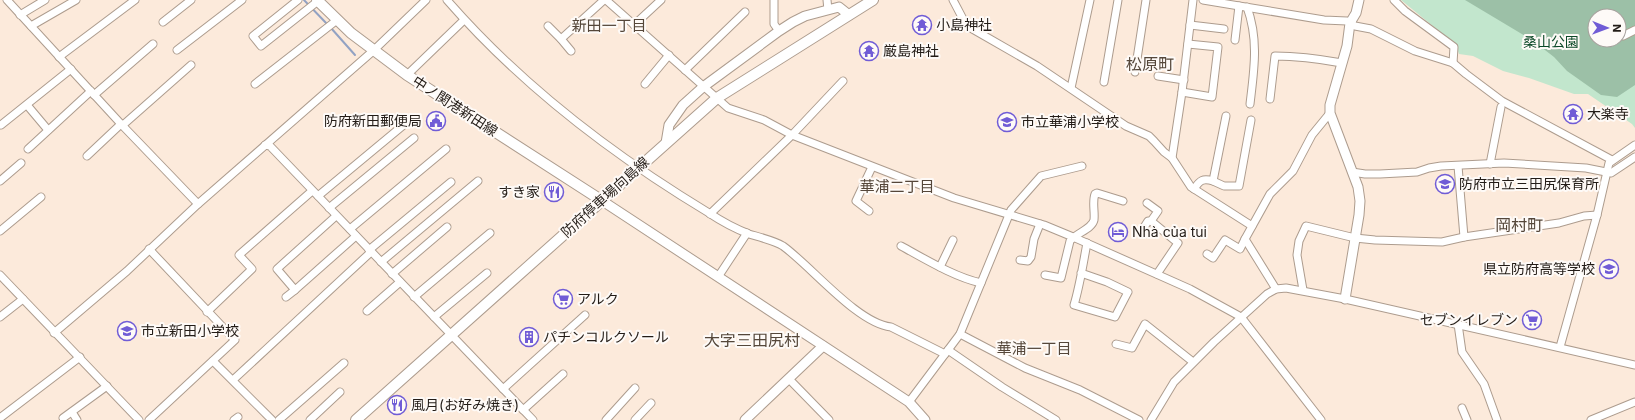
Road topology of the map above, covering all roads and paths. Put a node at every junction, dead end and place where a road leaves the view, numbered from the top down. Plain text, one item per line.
1 (7, 0) edge
2 (45, 0) edge
3 (76, 0) edge
4 (135, 0) edge
5 (191, 0) edge
6 (242, 0) edge
7 (299, 0) edge
8 (318, 0) edge
9 (426, 0) edge
10 (447, 0) edge
11 (605, 0) edge
12 (661, 0) edge
13 (774, 0) edge
14 (827, 0) edge
15 (873, 0) edge
16 (953, 0) edge
17 (1090, 0) edge
18 (1118, 0) edge
19 (1146, 0) edge
20 (1193, 0) edge
21 (1203, 0) edge
22 (1359, 0) edge
23 (1394, 0) edge
24 (1243, 7) junction
25 (308, 8) junction
26 (828, 10) junction
27 (744, 12) dead end
28 (20, 14) junction
29 (849, 15) junction
30 (337, 20) junction
31 (464, 20) junction
32 (163, 22) dead end
33 (1350, 22) junction
34 (634, 25) junction
35 (1190, 25) junction
36 (31, 26) junction
37 (548, 26) dead end
38 (1224, 29) dead end
39 (779, 31) junction
40 (561, 39) junction
41 (1235, 40) dead end
42 (153, 44) dead end
43 (1188, 44) junction
44 (177, 50) dead end
45 (373, 51) junction
46 (571, 51) dead end
47 (669, 55) junction
48 (59, 57) junction
49 (1342, 63) junction
50 (1453, 63) junction
51 (191, 65) dead end
52 (70, 69) junction
53 (685, 70) junction
54 (1135, 72) dead end
55 (407, 75) junction
56 (1158, 76) dead end
57 (1184, 80) junction
58 (843, 81) dead end
59 (1104, 82) dead end
60 (255, 84) dead end
61 (645, 84) dead end
62 (703, 87) junction
63 (1071, 88) junction
64 (1182, 92) junction
65 (92, 93) junction
66 (717, 98) junction
67 (1270, 99) dead end
68 (1250, 104) dead end
69 (27, 105) junction
70 (1501, 107) dead end
71 (1330, 113) junction
72 (1226, 116) dead end
73 (412, 118) dead end
74 (1251, 120) dead end
75 (1, 125) dead end
76 (122, 125) junction
77 (48, 130) junction
78 (792, 135) junction
79 (414, 138) dead end
80 (666, 143) junction
81 (265, 145) junction
82 (1635, 145) edge
83 (28, 149) dead end
84 (446, 149) dead end
85 (87, 156) dead end
86 (1635, 156) edge
87 (1172, 158) junction
88 (1612, 160) junction
89 (21, 163) dead end
90 (1490, 164) junction
91 (1082, 166) dead end
92 (1458, 166) junction
93 (638, 167) junction
94 (872, 167) junction
95 (1352, 172) junction
96 (1607, 173) junction
97 (0, 180) edge
98 (478, 181) dead end
99 (1213, 181) junction
100 (451, 182) dead end
101 (1194, 189) junction
102 (315, 193) junction
103 (41, 197) dead end
104 (601, 200) junction
105 (1123, 200) dead end
106 (1147, 203) dead end
107 (198, 204) junction
108 (330, 208) junction
109 (869, 211) dead end
110 (710, 214) junction
111 (1009, 214) junction
112 (1597, 215) junction
113 (336, 216) junction
114 (1151, 221) junction
115 (1040, 224) junction
116 (1252, 226) junction
117 (447, 227) dead end
118 (350, 229) junction
119 (0, 231) edge
120 (1141, 232) dead end
121 (490, 233) dead end
122 (747, 233) junction
123 (356, 236) junction
124 (1073, 237) junction
125 (1464, 237) junction
126 (1355, 238) junction
127 (1245, 239) junction
128 (953, 240) dead end
129 (1087, 243) junction
130 (901, 246) dead end
131 (149, 249) junction
132 (370, 251) junction
133 (1207, 254) dead end
134 (1020, 260) dead end
135 (381, 262) junction
136 (940, 266) junction
137 (486, 273) dead end
138 (1081, 273) junction
139 (392, 274) junction
140 (1157, 274) junction
141 (0, 275) edge
142 (1045, 275) dead end
143 (718, 277) junction
144 (400, 282) junction
145 (981, 283) junction
146 (1276, 289) junction
147 (295, 290) junction
148 (1302, 290) junction
149 (414, 296) junction
150 (286, 297) dead end
151 (23, 299) junction
152 (1345, 299) junction
153 (367, 311) dead end
154 (207, 312) junction
155 (585, 315) dead end
156 (0, 317) edge
157 (434, 317) junction
158 (1241, 317) junction
159 (1458, 324) junction
160 (54, 333) junction
161 (960, 334) junction
162 (451, 335) junction
163 (1116, 344) dead end
164 (823, 346) junction
165 (1560, 347) junction
166 (947, 352) junction
167 (80, 356) junction
168 (213, 361) junction
169 (1193, 362) junction
170 (344, 363) dead end
171 (1635, 365) edge
172 (563, 374) dead end
173 (789, 379) junction
174 (233, 380) junction
175 (107, 386) junction
176 (635, 388) dead end
177 (503, 389) junction
178 (340, 392) dead end
179 (909, 402) junction
180 (1635, 402) edge
181 (651, 403) dead end
182 (1462, 408) dead end
183 (523, 410) junction
184 (72, 412) junction
185 (0, 418) edge
186 (63, 418) dead end
187 (77, 420) edge
188 (139, 420) edge
189 (149, 420) edge
190 (272, 420) edge
191 (279, 420) edge
192 (310, 420) edge
193 (356, 420) edge
194 (533, 420) edge
195 (606, 420) edge
196 (635, 420) edge
197 (746, 420) edge
198 (829, 420) edge
199 (925, 420) edge
200 (1056, 420) edge
201 (1139, 420) edge
202 (1151, 420) edge
203 (1321, 420) edge
204 (1467, 420) edge
205 (1497, 420) edge
206 (1591, 420) edge

1 - 28 street
2 - 28 street
3 - 36 street
4 - 48 street
5 - 32 street
6 - 44 street
7 - 25 street
7 - 25 street
8 - 25 street
8 - 30 main road, 中ノ関港新田線
9 - 45 street
10 - 31 street
11 - 34 street
11 - 40 street
12 - 34 street
13 - 39 street
14 - 26 street
15 - 29 main road, 防府停車場向島線
16 - 63 street
17 - 63 street
18 - 59 street
19 - 54 street
20 - 35 street
21 - 24 street
22 - 33 street
23 - 50 street
24 - 33 street
24 - 41 street
24 - 68 street
26 - 29 street
26 - 39 street
27 - 53 street
28 - 36 street
29 - 66 main road, 防府停車場向島線
30 - 45 main road, 中ノ関港新田線
30 - 60 street
31 - 55 street
31 - 93 street
33 - 49 street
33 - 50 street
34 - 47 street
35 - 38 street
35 - 43 street
36 - 48 street
37 - 40 street
39 - 62 street
40 - 46 street
42 - 65 street
43 - 57 street
43 - 64 street
45 - 55 main road, 中ノ関港新田線
45 - 81 street
47 - 53 street
47 - 61 street
48 - 52 street
49 - 67 street
49 - 71 street
50 - 88 street
51 - 76 street
52 - 65 street
52 - 69 street
53 - 62 street
55 - 104 main road, 中ノ関港新田線
56 - 57 street
57 - 64 street
58 - 78 street
62 - 66 street
62 - 80 street
63 - 87 street
64 - 87 street
65 - 76 street
65 - 77 street
66 - 78 street
66 - 80 main road, 防府停車場向島線
69 - 75 street
69 - 77 street
70 - 90 street
71 - 95 street
71 - 116 street
72 - 99 street
73 - 102 street
74 - 99 street
76 - 85 street
76 - 107 street
77 - 83 street
78 - 94 street
78 - 110 street
79 - 108 street
80 - 93 main road, 防府停車場向島線
81 - 102 street
81 - 107 street
82 - 88 street
84 - 118 street
86 - 96 street
87 - 101 street
88 - 96 street
89 - 97 street
90 - 92 street
90 - 96 street
91 - 111 street
92 - 95 street
92 - 125 street
93 - 104 main road, 防府停車場向島線
93 - 110 street
94 - 109 street
94 - 111 street
95 - 126 street
96 - 112 street
98 - 135 street
99 - 101 street
100 - 132 street
101 - 116 street
102 - 108 street
102 - 154 street
103 - 119 street
104 - 143 street
104 - 162 main road, 防府停車場向島線
105 - 124 street
106 - 114 street
107 - 131 street
108 - 113 street
110 - 122 street
111 - 115 street
111 - 145 street
112 - 125 street
112 - 165 street
113 - 118 street
113 - 147 street
114 - 120 street
114 - 140 street
115 - 124 street
115 - 134 street
116 - 127 street
117 - 139 street
118 - 123 street
121 - 149 street
122 - 143 street
122 - 166 street
123 - 132 street
123 - 147 street
124 - 129 street
124 - 142 street
125 - 126 street
126 - 148 street
126 - 152 street
127 - 133 street
127 - 146 street
128 - 136 street
129 - 138 street
129 - 140 street
130 - 136 street
131 - 154 street
131 - 160 street
132 - 135 street
132 - 174 street
135 - 139 street
136 - 145 street
137 - 157 street
138 - 138 street
139 - 144 street
140 - 158 street
141 - 151 street
143 - 164 street
144 - 149 street
144 - 153 street
145 - 161 street
146 - 148 street
146 - 158 street
147 - 150 street
148 - 152 street
149 - 157 street
151 - 156 street
151 - 160 street
152 - 159 street
154 - 168 street
155 - 177 street
157 - 162 street
158 - 169 street
158 - 203 street
159 - 165 street
159 - 205 street
160 - 167 street
161 - 166 street
161 - 201 street
162 - 177 street
162 - 193 main road, 防府停車場向島線
163 - 169 street
164 - 173 street
164 - 179 street
165 - 171 street
166 - 179 street
166 - 200 street
167 - 175 street
167 - 185 street
168 - 174 street
168 - 189 street
169 - 202 street
170 - 191 street
172 - 183 street
173 - 197 street
173 - 198 street
174 - 190 street
175 - 184 street
175 - 188 street
176 - 195 street
177 - 183 street
178 - 192 street
179 - 199 street
180 - 206 street
181 - 196 street
182 - 204 street
183 - 194 street
184 - 186 street
184 - 187 street

